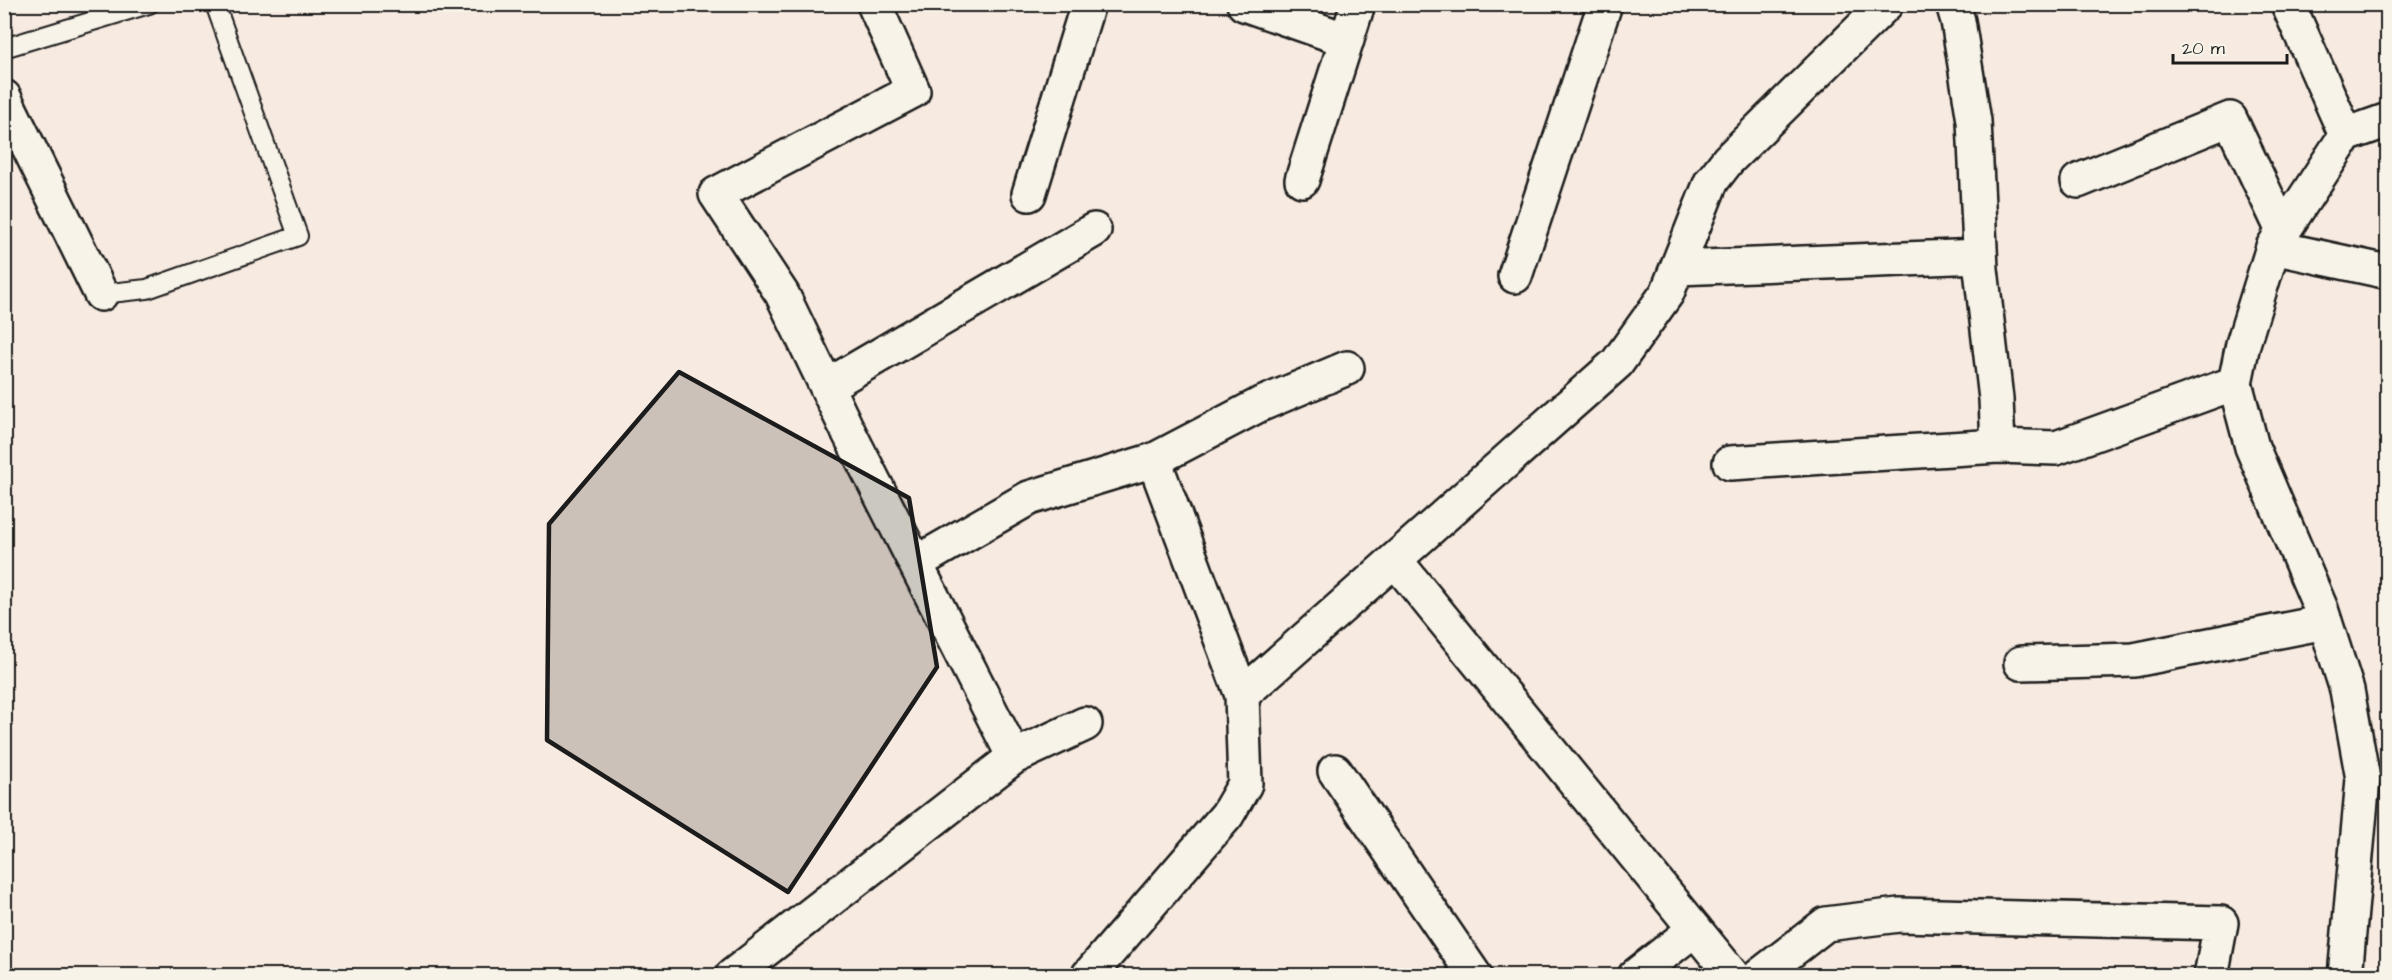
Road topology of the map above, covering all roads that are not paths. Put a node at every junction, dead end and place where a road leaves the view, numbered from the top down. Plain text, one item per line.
1 (148, 4) edge
2 (215, 4) edge
3 (874, 4) edge
4 (1088, 4) edge
5 (1244, 4) edge
6 (1358, 4) edge
7 (1605, 4) edge
8 (1886, 4) edge
9 (1953, 4) edge
10 (2288, 4) edge
11 (1347, 40) junction
12 (4, 48) edge
13 (4, 96) edge
14 (2388, 120) edge
15 (2346, 135) junction
16 (1302, 180) dead end
17 (2078, 181) dead end
18 (1029, 194) dead end
19 (1094, 230) dead end
20 (2278, 239) junction
21 (1980, 256) junction
22 (1677, 268) junction
23 (2388, 272) edge
24 (1515, 276) dead end
25 (101, 294) joint
26 (1347, 368) dead end
27 (2235, 383) junction
28 (827, 386) junction
29 (1998, 446) junction
30 (1154, 460) junction
31 (1731, 463) dead end
32 (1395, 560) junction
33 (916, 563) junction
34 (2325, 622) junction
35 (2021, 663) dead end
36 (1242, 695) junction
37 (1085, 724) dead end
38 (1014, 757) junction
39 (1335, 771) dead end
40 (2375, 782) edge
41 (1695, 929) junction
42 (732, 975) edge
43 (1088, 975) edge
44 (1475, 975) edge
45 (1635, 975) edge
46 (1733, 975) edge
47 (1759, 975) edge
48 (2211, 975) edge
49 (2345, 975) edge

1 - 12 lane
2 - 25 lane
3 - 28 street
4 - 18 street
5 - 11 street
6 - 11 street
7 - 24 street
8 - 22 street
9 - 21 street
10 - 15 street
11 - 16 street
13 - 25 street
14 - 15 street
15 - 20 street
17 - 20 street
19 - 28 street
20 - 23 street
20 - 27 street
21 - 22 street
21 - 29 street
22 - 32 street
26 - 30 street
27 - 29 street
27 - 34 street
28 - 33 street
29 - 31 street
30 - 33 street
30 - 36 street
32 - 36 street
32 - 41 street
33 - 38 street
34 - 35 street
34 - 40 street
36 - 43 street
37 - 38 street
38 - 42 street
39 - 44 street
40 - 49 street
41 - 45 street
41 - 46 street
47 - 48 street

